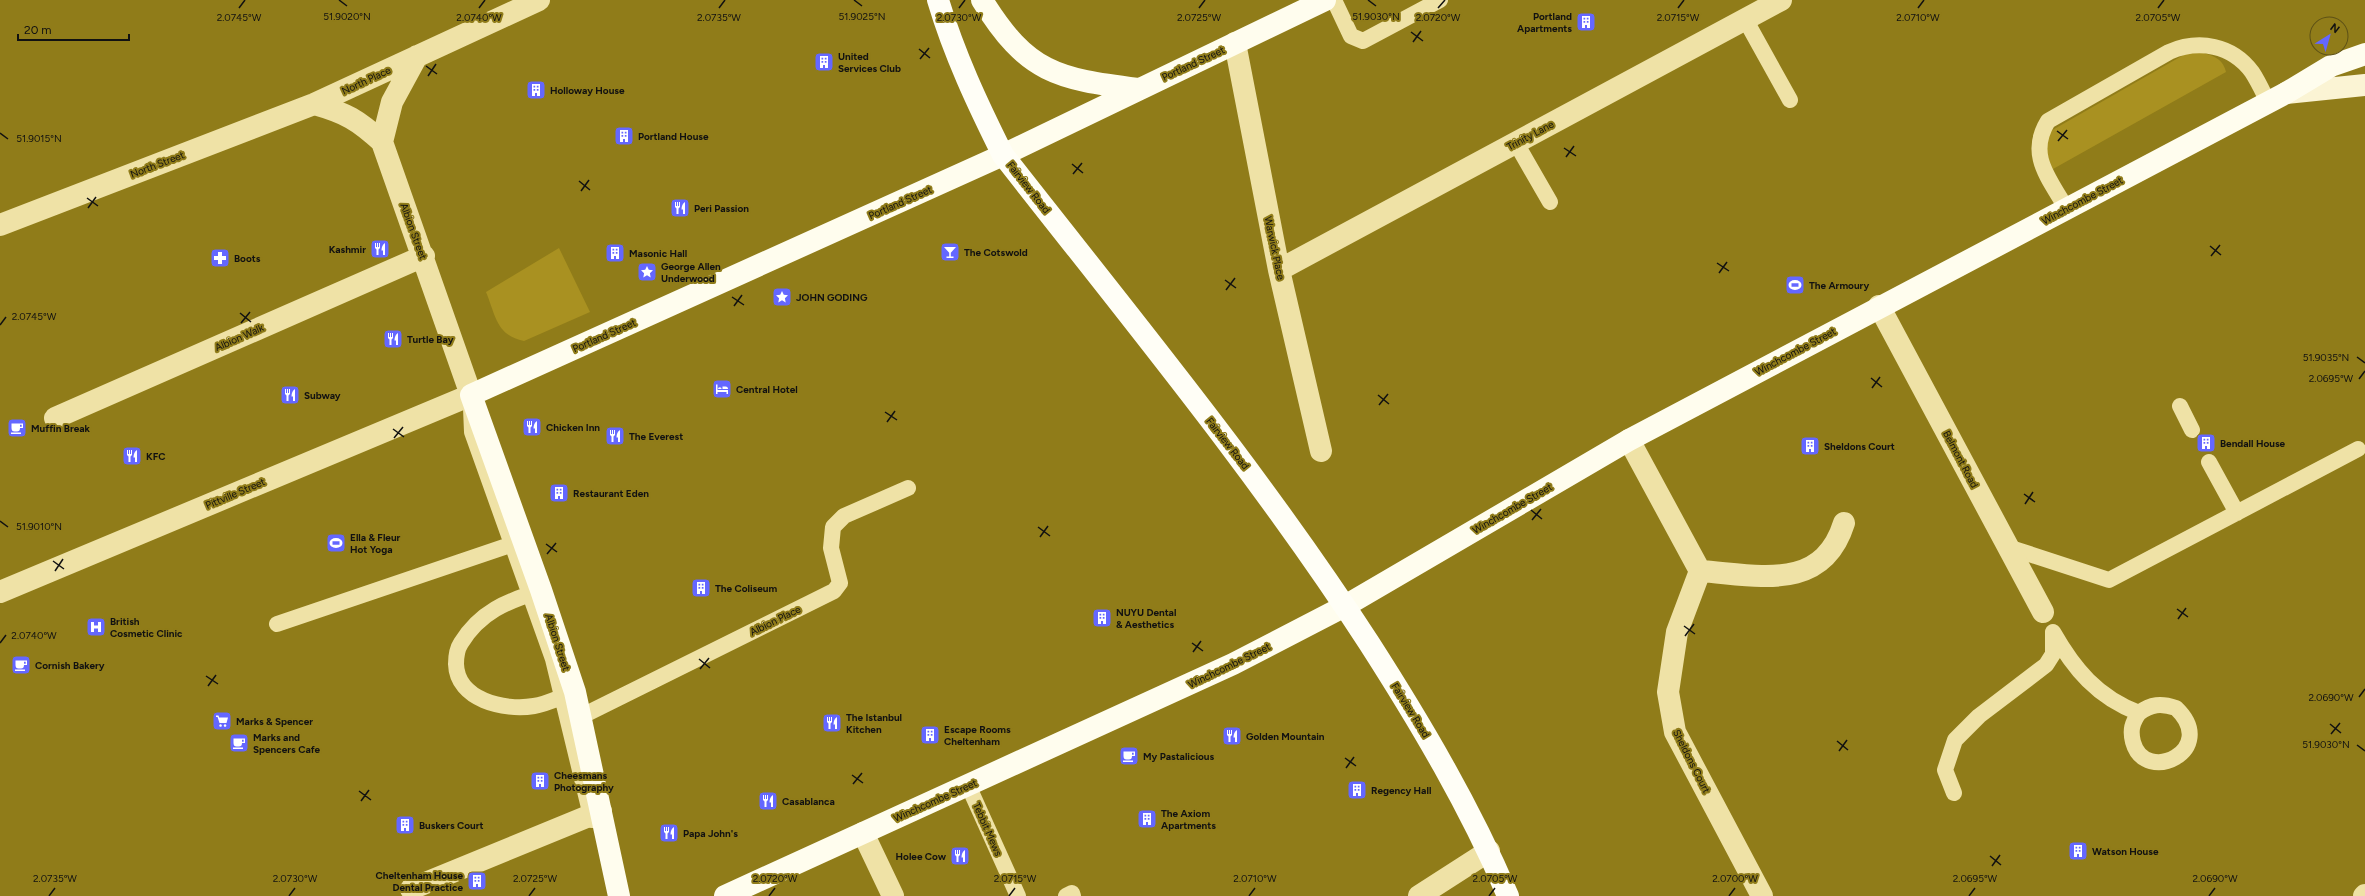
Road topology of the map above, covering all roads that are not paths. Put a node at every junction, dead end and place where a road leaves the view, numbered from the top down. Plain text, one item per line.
1 (539, 0) edge
2 (938, 0) edge
3 (982, 0) edge
4 (1325, 0) edge
5 (1334, 0) edge
6 (1440, 0) edge
7 (1781, 0) edge
8 (1745, 19) junction
9 (1235, 44) junction
10 (2365, 54) edge
11 (417, 56) junction
12 (2365, 85) edge
13 (1138, 89) junction
14 (2277, 97) junction
15 (1790, 100) dead end
16 (314, 104) junction
17 (382, 142) junction
18 (1516, 143) junction
19 (1003, 155) junction
20 (1550, 202) dead end
21 (2066, 208) junction
22 (0, 225) edge
23 (424, 256) junction
24 (1279, 270) junction
25 (1879, 306) junction
26 (471, 395) junction
27 (2180, 406) dead end
28 (55, 418) dead end
29 (2192, 430) dead end
30 (1629, 440) junction
31 (2358, 449) dead end
32 (1321, 451) dead end
33 (2209, 462) dead end
34 (908, 488) dead end
35 (2237, 513) junction
36 (1844, 523) dead end
37 (518, 542) junction
38 (2008, 547) junction
39 (1700, 571) junction
40 (0, 592) edge
41 (536, 592) junction
42 (1345, 606) junction
43 (2043, 612) joint
44 (277, 624) dead end
45 (2052, 632) junction
46 (568, 694) junction
47 (2139, 713) dead end
48 (580, 717) junction
49 (968, 785) junction
50 (1954, 793) dead end
51 (596, 813) junction
52 (863, 833) junction
53 (1489, 851) junction
54 (411, 889) dead end
55 (614, 896) edge
56 (619, 896) edge
57 (725, 896) edge
58 (893, 896) edge
59 (1018, 896) edge
60 (1066, 896) edge
61 (1073, 896) edge
62 (1419, 896) edge
63 (1508, 896) edge
64 (1762, 896) edge

1 - 11 street, North Place
2 - 19 highway, Fairview Road
3 - 13 main road
4 - 9 main road, Portland Street
5 - 6 lane
7 - 8 street, Trinity Lane
8 - 15 lane
8 - 18 street, Trinity Lane
9 - 13 main road, Portland Street
9 - 24 street, Warwick Place
10 - 14 main road, Winchcombe Street
11 - 16 street, North Place
11 - 17 street, North Place
12 - 14 main road
13 - 19 main road, Portland Street
14 - 21 main road, Winchcombe Street
14 - 21 lane
16 - 17 street, Albion Street
16 - 22 street, North Street
17 - 23 street, Albion Street
18 - 20 lane
18 - 24 street, Trinity Lane
19 - 26 main road, Portland Street
19 - 42 highway, Fairview Road
21 - 25 main road, Winchcombe Street
23 - 26 street, Albion Street
23 - 28 street, Albion Walk
24 - 32 street, Warwick Place
25 - 30 main road, Winchcombe Street
25 - 38 street, Belmont Road
26 - 37 main road, Albion Street
26 - 40 street, Pittville Street
27 - 29 lane
30 - 39 street
30 - 42 main road, Winchcombe Street
31 - 35 lane
33 - 35 lane
34 - 48 lane, Albion Place
35 - 38 lane
36 - 39 street
37 - 41 main road, Albion Street
37 - 44 lane
38 - 43 street, Belmont Road
39 - 64 street, Sheldons Court
41 - 46 main road, Albion Street
41 - 46 lane
42 - 49 main road, Winchcombe Street
42 - 53 highway, Fairview Road
43 - 45 lane
45 - 47 lane
45 - 50 lane
46 - 48 main road, Albion Street
46 - 51 lane, Albion Street
48 - 51 main road, Albion Street
49 - 52 main road, Winchcombe Street
49 - 59 lane, Tebbit Mews
51 - 54 street
51 - 55 lane, Albion Street
51 - 56 main road, Albion Street
52 - 57 main road, Winchcombe Street
52 - 58 street
53 - 62 street
53 - 63 highway, Fairview Road
60 - 61 lane

